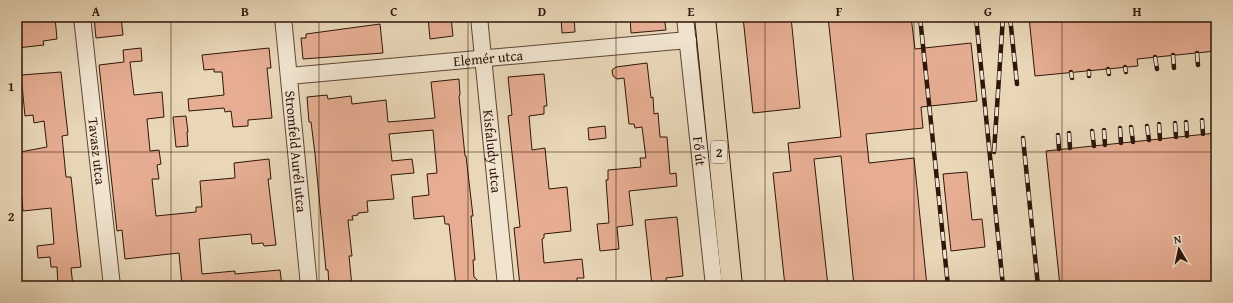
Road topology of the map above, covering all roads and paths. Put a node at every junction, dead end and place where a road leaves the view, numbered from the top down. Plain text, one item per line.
1 (82, 17) edge
2 (283, 17) edge
3 (478, 17) edge
4 (685, 17) edge
5 (705, 17) edge
6 (688, 40) junction
7 (482, 58) junction
8 (289, 76) junction
9 (112, 286) edge
10 (309, 286) edge
11 (506, 286) edge
12 (714, 286) edge
13 (732, 286) edge

1 - 9 street, Tavasz utca
2 - 8 street, Stromfeld Aurél utca
3 - 7 street, Kisfaludy utca
4 - 6 street, Fő út
5 - 13 main road, Fő út / 2
6 - 7 street, Elemér utca
6 - 12 street, Fő út
7 - 8 street, Elemér utca
7 - 11 street, Kisfaludy utca
8 - 10 street, Stromfeld Aurél utca

